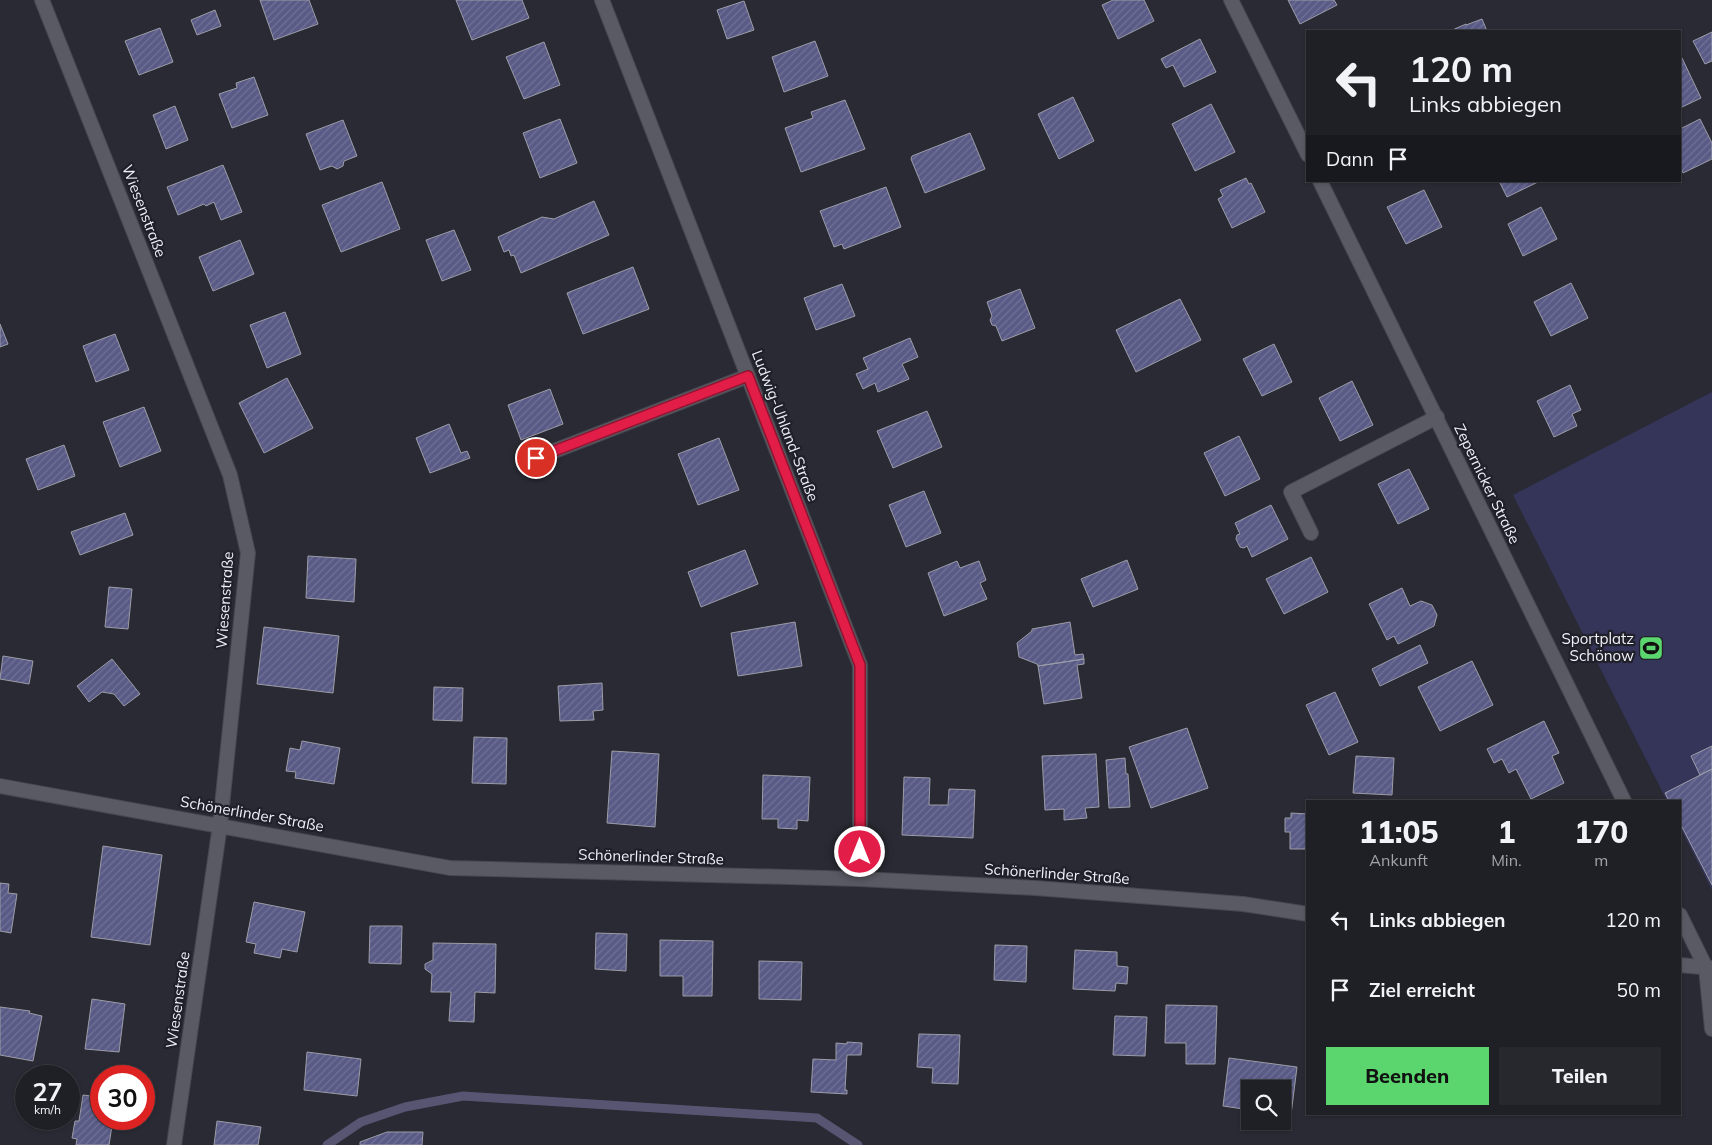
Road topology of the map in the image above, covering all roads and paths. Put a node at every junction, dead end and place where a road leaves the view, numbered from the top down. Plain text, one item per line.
1 (42, 0) edge
2 (602, 0) edge
3 (1231, 0) edge
4 (1306, 151) edge
5 (1320, 182) edge
6 (748, 376) junction
7 (1437, 417) junction
8 (536, 458) dead end
9 (1312, 533) dead end
10 (0, 786) edge
11 (1624, 800) edge
12 (220, 825) junction
13 (860, 879) junction
14 (1306, 914) edge
15 (1681, 917) edge
16 (1681, 965) edge
17 (1709, 968) edge
18 (1712, 1029) edge
19 (174, 1145) edge

1 - 12 street, Wiesenstraße
2 - 6 street, Ludwig-Uhland-Straße
3 - 4 street
5 - 7 street, Zepernicker Straße
6 - 8 street
6 - 13 street, Ludwig-Uhland-Straße
7 - 9 street
7 - 11 street, Zepernicker Straße
10 - 12 street, Schönerlinder Straße
12 - 13 street, Schönerlinder Straße
12 - 19 street, Wiesenstraße
13 - 14 street, Schönerlinder Straße
15 - 17 street
16 - 17 street
17 - 18 street

